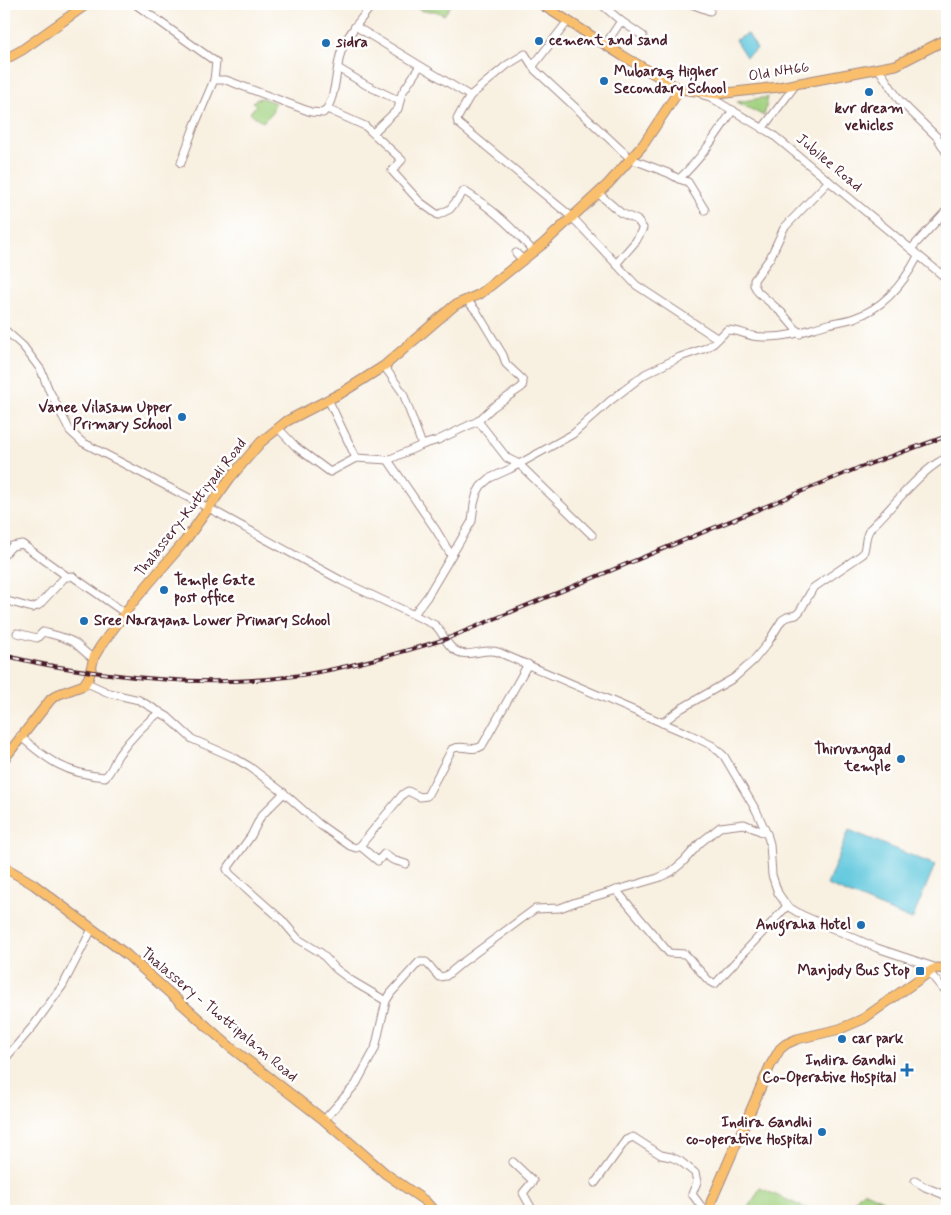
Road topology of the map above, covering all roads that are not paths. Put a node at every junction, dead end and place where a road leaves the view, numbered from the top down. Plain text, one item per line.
1 (87, 4) edge
2 (135, 4) edge
3 (373, 4) edge
4 (541, 4) edge
5 (601, 4) edge
6 (691, 4) edge
7 (710, 11) dead end
8 (568, 21) junction
9 (621, 21) junction
10 (354, 26) junction
11 (643, 36) dead end
12 (947, 40) edge
13 (605, 44) junction
14 (4, 60) edge
15 (420, 66) junction
16 (532, 66) junction
17 (338, 68) junction
18 (878, 68) junction
19 (214, 80) junction
20 (797, 83) junction
21 (680, 89) junction
22 (470, 96) junction
23 (400, 101) junction
24 (327, 109) junction
25 (732, 110) junction
26 (762, 129) junction
27 (373, 133) junction
28 (947, 154) edge
29 (631, 158) junction
30 (182, 162) dead end
31 (679, 179) junction
32 (829, 181) junction
33 (599, 194) junction
34 (706, 210) dead end
35 (947, 213) edge
36 (573, 218) junction
37 (911, 250) junction
38 (534, 252) junction
39 (516, 253) dead end
40 (918, 256) junction
41 (523, 260) junction
42 (616, 264) junction
43 (947, 279) edge
44 (467, 300) junction
45 (4, 329) edge
46 (800, 334) junction
47 (718, 339) junction
48 (384, 366) junction
49 (328, 399) junction
50 (478, 421) junction
51 (278, 428) junction
52 (422, 445) junction
53 (356, 458) junction
54 (947, 458) edge
55 (388, 460) junction
56 (519, 464) junction
57 (207, 508) junction
58 (592, 536) dead end
59 (4, 555) edge
60 (451, 555) junction
61 (68, 577) junction
62 (4, 600) edge
63 (125, 613) junction
64 (414, 614) junction
65 (17, 633) dead end
66 (94, 659) junction
67 (528, 664) junction
68 (85, 682) junction
69 (160, 712) junction
70 (662, 723) junction
71 (20, 736) junction
72 (4, 759) edge
73 (284, 792) junction
74 (767, 834) junction
75 (360, 846) junction
76 (406, 864) dead end
77 (4, 867) edge
78 (616, 890) junction
79 (787, 906) junction
80 (92, 929) junction
81 (938, 968) junction
82 (947, 970) edge
83 (929, 972) junction
84 (947, 988) edge
85 (386, 1001) junction
86 (4, 1060) edge
87 (324, 1120) junction
88 (513, 1162) dead end
89 (915, 1181) dead end
90 (595, 1183) dead end
91 (947, 1196) edge
92 (434, 1211) edge
93 (533, 1211) edge
94 (703, 1211) edge
95 (710, 1211) edge

1 - 14 main road
2 - 19 street
3 - 10 street
4 - 8 main road, Old NH66
5 - 9 street
6 - 7 street
8 - 13 main road, Old NH66
8 - 16 street
9 - 11 street
9 - 13 street
10 - 15 street
10 - 17 street
12 - 18 main road, Old NH66
13 - 21 main road, Old NH66
15 - 22 street
15 - 23 street
16 - 22 street
16 - 29 street
17 - 23 street
17 - 24 street
18 - 20 main road, Old NH66
18 - 28 street
19 - 24 street
19 - 30 street
20 - 21 main road, Old NH66
20 - 26 street
21 - 25 street, Jubilee Road
21 - 29 main road, Thalassery-Kuttiyadi Road
22 - 36 street
23 - 27 street
24 - 27 street
25 - 26 street, Jubilee Road
25 - 31 street
26 - 32 street, Jubilee Road
27 - 38 street
29 - 31 street
29 - 33 main road, Thalassery-Kuttiyadi Road
31 - 34 street
32 - 37 street, Jubilee Road
32 - 46 street
33 - 36 main road, Thalassery-Kuttiyadi Road
33 - 42 street
35 - 37 street
36 - 38 main road, Thalassery-Kuttiyadi Road
36 - 42 street
37 - 40 street, Jubilee Road
38 - 41 main road, Thalassery-Kuttiyadi Road
39 - 41 street
40 - 43 street, Jubilee Road
40 - 46 street
41 - 44 main road, Thalassery-Kuttiyadi Road
42 - 47 street
44 - 48 main road, Thalassery-Kuttiyadi Road
44 - 50 street
45 - 57 street
46 - 47 street
47 - 56 street
48 - 49 main road, Thalassery-Kuttiyadi Road
48 - 52 street
49 - 51 main road, Thalassery-Kuttiyadi Road
49 - 53 street
50 - 52 street
50 - 56 street
51 - 53 street
51 - 57 main road, Thalassery-Kuttiyadi Road
52 - 55 street
53 - 55 street
54 - 70 street
55 - 60 street
56 - 58 street
56 - 60 street
57 - 63 main road, Thalassery-Kuttiyadi Road
57 - 64 street
59 - 61 street
60 - 64 street
61 - 62 street
61 - 63 street
63 - 66 main road, Thalassery-Kuttiyadi Road
64 - 67 street
65 - 66 street
66 - 68 main road, Thalassery-Kuttiyadi Road
67 - 70 street
67 - 75 street
68 - 69 street
68 - 71 main road
69 - 71 street
69 - 73 street
70 - 74 street
71 - 72 main road
73 - 75 street
73 - 85 street
74 - 78 street
74 - 79 street
75 - 76 street
77 - 80 main road, Thalassery - Thottipalam Road
78 - 79 street
78 - 85 street
79 - 81 street
80 - 86 street
80 - 87 main road, Thalassery - Thottipalam Road
81 - 82 main road
81 - 83 main road
83 - 84 street
83 - 95 main road
85 - 87 street
87 - 92 main road, Thalassery - Thottipalam Road
88 - 93 street
89 - 91 street
90 - 94 street

